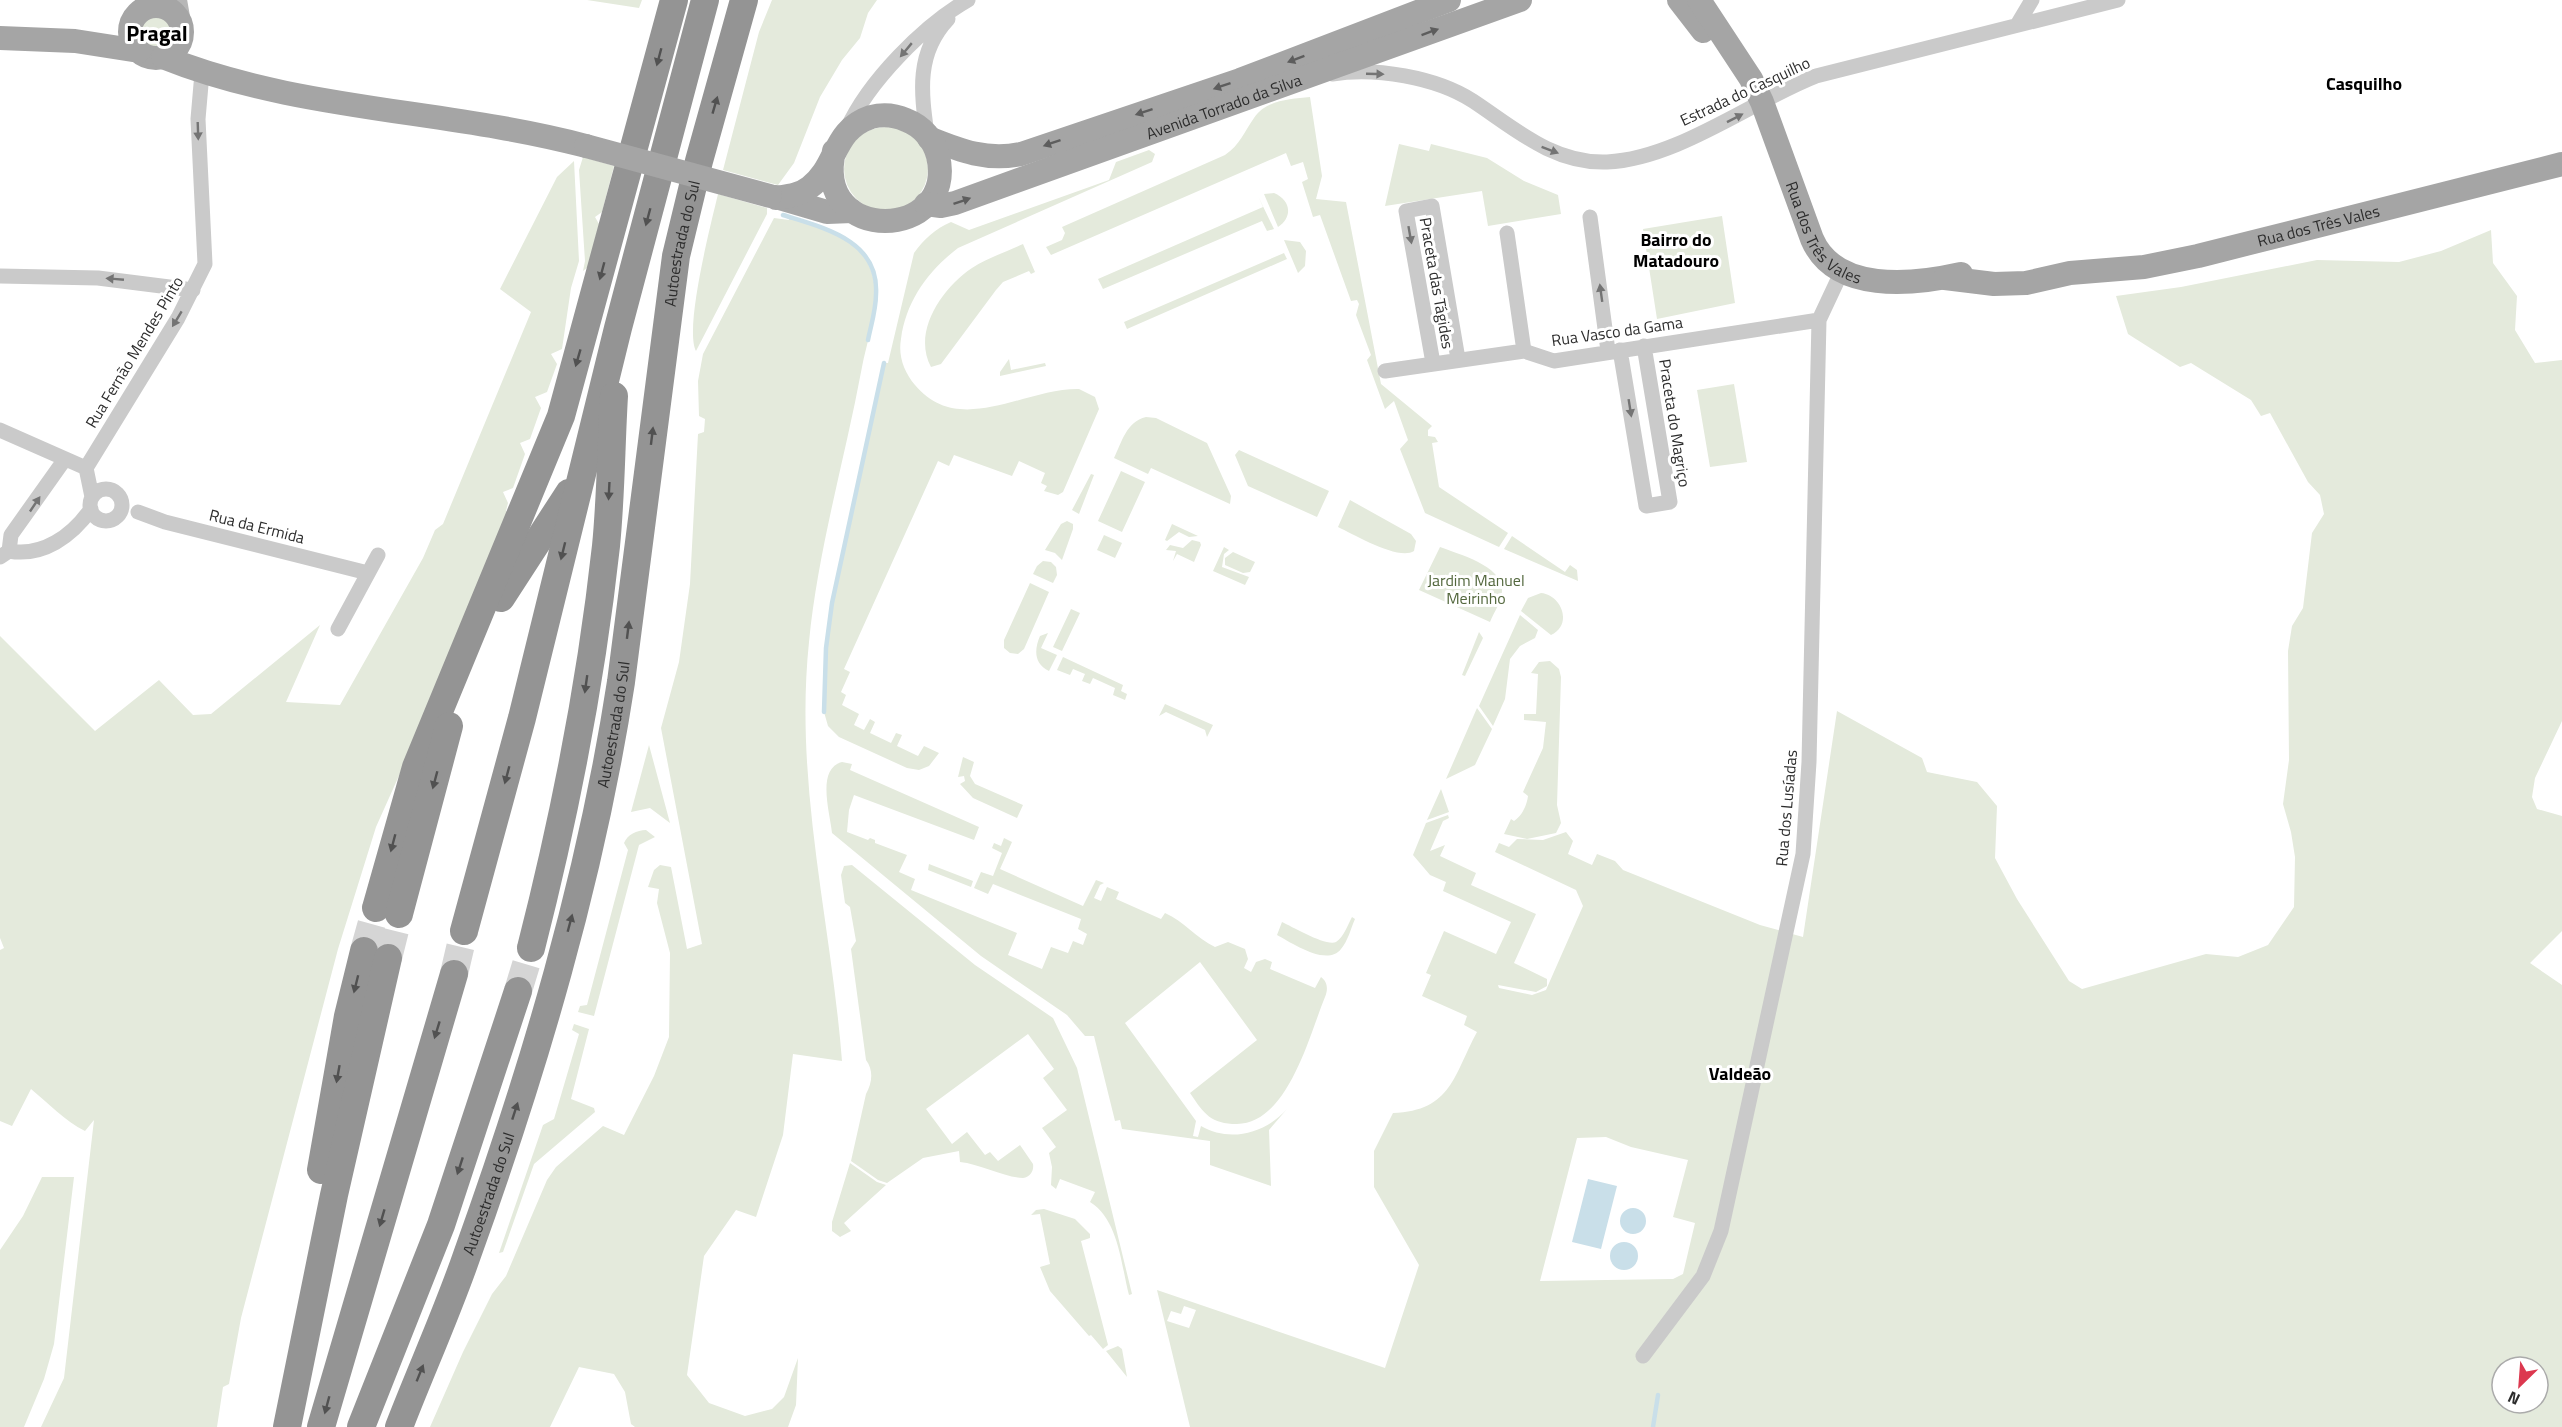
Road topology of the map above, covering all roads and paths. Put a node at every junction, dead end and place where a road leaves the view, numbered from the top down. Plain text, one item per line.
1 (674, 0) edge
2 (705, 0) edge
3 (744, 0) edge
4 (968, 0) edge
5 (1449, 0) edge
6 (1520, 0) edge
7 (1679, 0) edge
8 (1701, 0) edge
9 (2032, 0) edge
10 (2118, 0) edge
11 (142, 9) edge
12 (180, 19) edge
13 (2017, 26) junction
14 (0, 38) edge
15 (75, 41) junction
16 (139, 51) junction
17 (163, 57) junction
18 (202, 73) junction
19 (1296, 80) junction
20 (249, 84) junction
21 (1762, 102) junction
22 (928, 136) junction
23 (840, 141) junction
24 (2562, 164) edge
25 (773, 197) junction
26 (926, 204) junction
27 (852, 211) junction
28 (1590, 217) dead end
29 (1507, 234) dead end
30 (1841, 273) junction
31 (0, 276) edge
32 (194, 290) junction
33 (1819, 320) junction
34 (618, 328) junction
35 (1644, 346) junction
36 (1524, 351) junction
37 (1614, 351) junction
38 (1458, 359) junction
39 (1433, 363) junction
40 (1385, 371) dead end
41 (0, 430) edge
42 (65, 459) junction
43 (86, 468) junction
44 (581, 474) junction
45 (120, 498) junction
46 (91, 503) junction
47 (138, 512) junction
48 (116, 518) junction
49 (5, 554) edge
50 (378, 555) dead end
51 (368, 573) junction
52 (338, 629) dead end
53 (464, 931) tunnel mouth
54 (531, 948) tunnel mouth
55 (376, 955) tunnel mouth
56 (454, 974) tunnel mouth
57 (518, 991) tunnel mouth
58 (1643, 1356) dead end
59 (289, 1417) edge
60 (321, 1427) edge
61 (361, 1427) edge
62 (399, 1427) edge

1 - 44 highway
2 -> 34 highway
62 -> 3 highway, Autoestrada do Sul
4 - 22 street
4 -> 23 street
5 -> 22 main road, Avenida Torrado da Silva
19 -> 6 main road, Avenida Torrado da Silva
7 - 21 main road, Rua dos Três Vales
8 - 21 main road, Rua dos Três Vales
9 - 13 street
10 - 13 street, Estrada do Casquilho
11 - 12 main road
11 - 15 main road
11 - 16 main road
12 - 17 main road
12 - 20 main road
13 - 21 street, Estrada do Casquilho
14 - 15 main road
15 - 16 main road
16 - 17 main road
17 - 18 main road
18 - 20 main road
18 -> 32 street, Rua Fernão Mendes Pinto
19 -> 21 street, Estrada do Casquilho
26 -> 19 main road, Avenida Torrado da Silva
20 - 25 main road, bridge
21 - 30 main road, Rua dos Três Vales
22 - 23 main road
22 - 26 main road
23 - 25 main road
23 - 27 main road
24 - 30 main road, Rua dos Três Vales
25 - 27 main road
26 - 27 main road
37 -> 28 street
29 - 36 street
30 - 33 street, Rua dos Lusíadas
32 -> 31 street
32 -> 43 street, Rua Fernão Mendes Pinto
33 - 35 street, Rua Vasco da Gama
33 - 58 street, Rua dos Lusíadas
34 - 44 highway
34 -> 54 highway
35 - 37 street, Rua Vasco da Gama
37 -> 35 street, Praceta do Magriço
36 - 37 street, Rua Vasco da Gama
36 - 38 street, Rua Vasco da Gama
38 - 39 street, Rua Vasco da Gama
38 -> 39 street, Praceta das Tágides
39 - 40 street, Rua Vasco da Gama
41 - 42 street
42 - 43 street
49 -> 42 street
43 - 46 street
44 -> 53 highway
45 - 46 street
45 - 47 street, Rua da Ermida
45 - 48 street
46 - 48 street
46 - 49 street
47 - 48 street
47 - 51 street, Rua da Ermida
50 - 51 street
51 - 52 street
55 -> 59 highway
56 -> 60 highway
57 -> 61 highway

